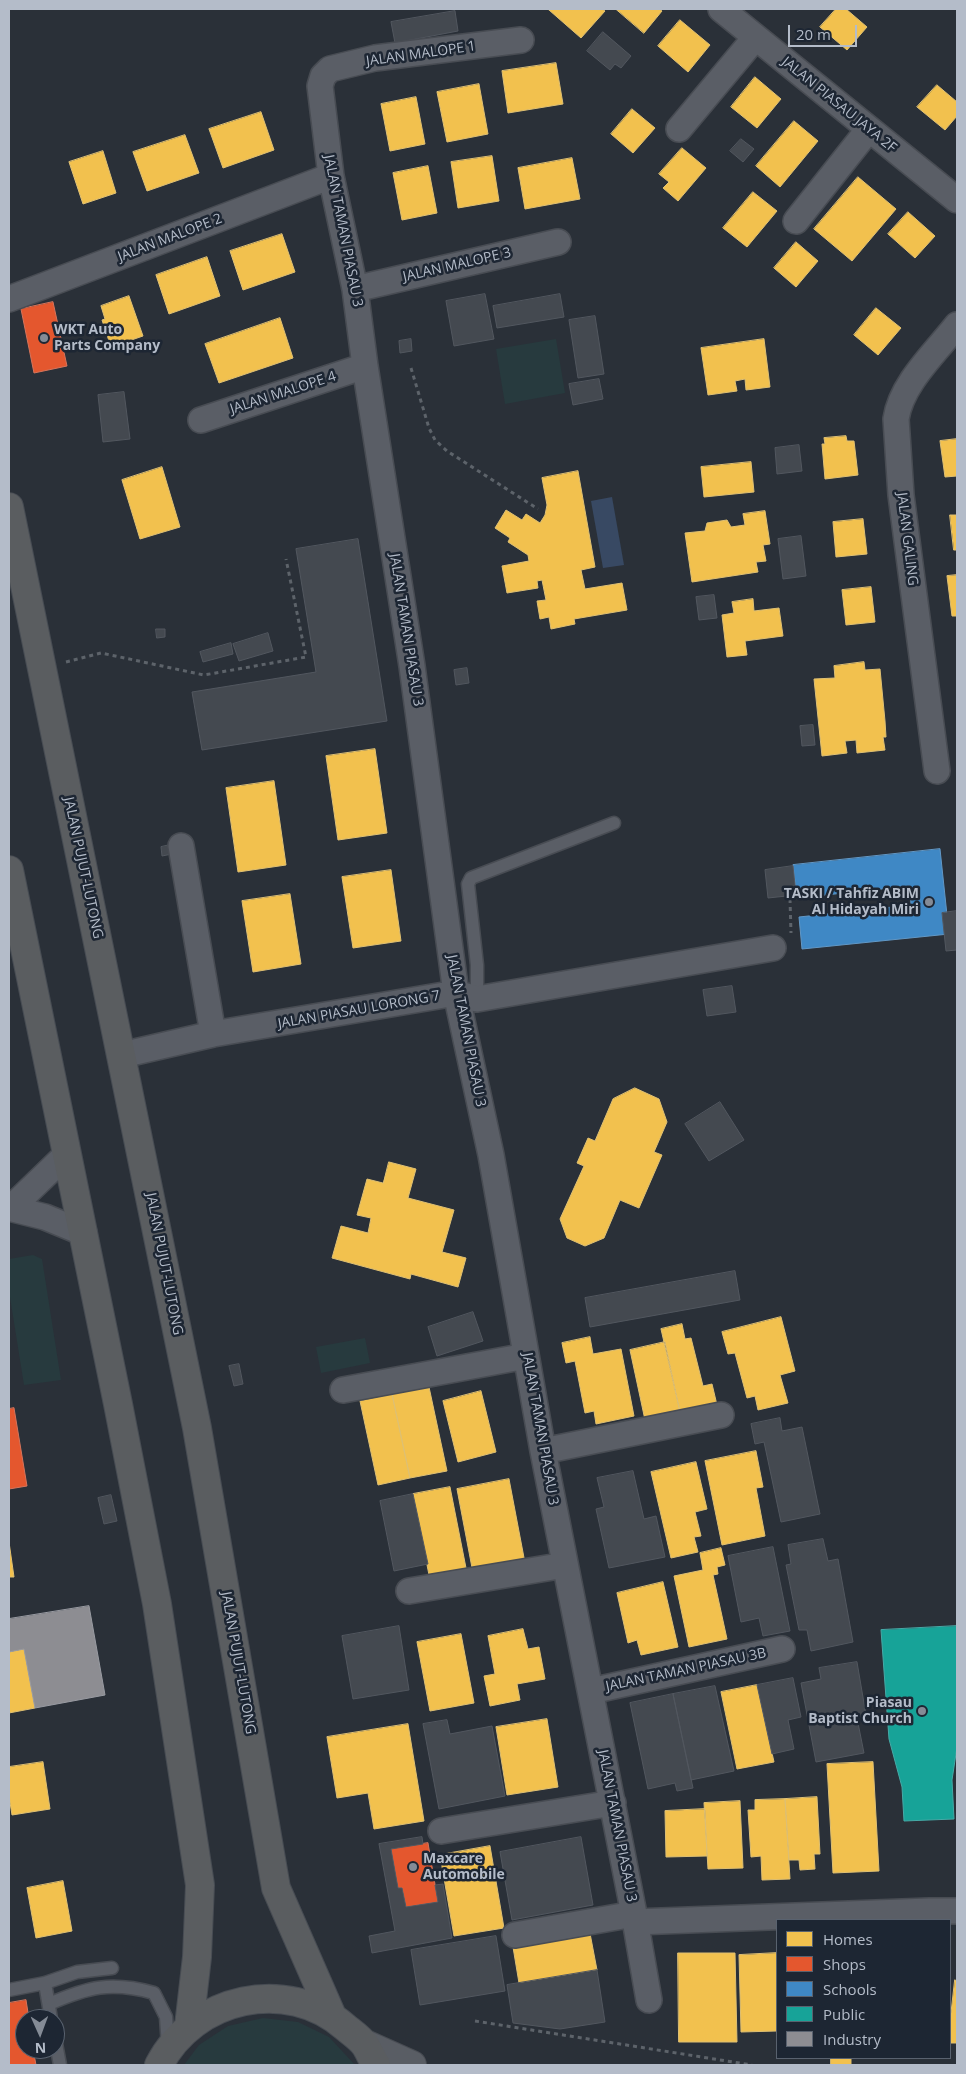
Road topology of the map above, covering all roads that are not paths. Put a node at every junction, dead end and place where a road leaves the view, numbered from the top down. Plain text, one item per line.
1 (721, 9) edge
2 (755, 38) junction
3 (521, 40) dead end
4 (323, 76) joint
5 (679, 129) dead end
6 (869, 129) junction
7 (331, 176) junction
8 (957, 200) edge
9 (796, 221) dead end
10 (558, 242) dead end
11 (355, 289) junction
12 (9, 299) edge
13 (957, 326) edge
14 (365, 366) junction
15 (201, 420) dead end
16 (9, 507) edge
17 (938, 771) dead end
18 (614, 823) dead end
19 (181, 846) dead end
20 (9, 870) edge
21 (773, 948) dead end
22 (467, 996) junction
23 (213, 1034) junction
24 (122, 1055) junction
25 (67, 1154) junction
26 (10, 1208) edge
27 (84, 1233) junction
28 (526, 1356) junction
29 (344, 1390) dead end
30 (721, 1415) dead end
31 (543, 1451) junction
32 (565, 1565) junction
33 (409, 1591) dead end
34 (782, 1649) dead end
35 (591, 1691) junction
36 (613, 1803) junction
37 (441, 1831) dead end
38 (957, 1911) edge
39 (635, 1918) junction
40 (515, 1935) dead end
41 (112, 1968) dead end
42 (44, 1983) junction
43 (9, 1990) edge
44 (649, 2000) dead end
45 (49, 2004) junction
46 (50, 2009) edge
47 (332, 2016) junction
48 (189, 2026) junction
49 (370, 2055) edge
50 (164, 2057) edge
51 (412, 2065) edge

1 - 2 street, JALAN PIASAU JAYA 2F
2 - 5 street
2 - 6 street, JALAN PIASAU JAYA 2F
3 - 4 street, JALAN MALOPE 1
4 - 7 street, JALAN TAMAN PIASAU 3
6 - 8 street, JALAN PIASAU JAYA 2F
6 - 9 street
7 - 11 street, JALAN TAMAN PIASAU 3
7 - 12 street, JALAN MALOPE 2
10 - 11 street, JALAN MALOPE 3
11 - 14 street, JALAN TAMAN PIASAU 3
13 - 17 street, JALAN GALING
14 - 15 street, JALAN MALOPE 4
14 - 22 street, JALAN TAMAN PIASAU 3
16 - 24 highway, JALAN PUJUT-LUTONG
18 - 22 lane
19 - 23 street
20 - 25 highway
21 - 22 street, JALAN PIASAU LORONG 7
22 - 23 street, JALAN PIASAU LORONG 7
22 - 28 street, JALAN TAMAN PIASAU 3
23 - 24 street, JALAN PIASAU LORONG 7
24 - 47 highway, JALAN PUJUT-LUTONG
25 - 26 street
25 - 27 highway
26 - 27 street
27 - 48 highway
28 - 29 street
28 - 31 street, JALAN TAMAN PIASAU 3
30 - 31 street
31 - 32 street, JALAN TAMAN PIASAU 3
32 - 33 street
32 - 35 street, JALAN TAMAN PIASAU 3
34 - 35 street, JALAN TAMAN PIASAU 3B
35 - 36 street, JALAN TAMAN PIASAU 3
36 - 37 street
36 - 39 street, JALAN TAMAN PIASAU 3
38 - 39 street, JALAN TAMAN PIASAU 3
39 - 40 street
39 - 44 street, JALAN TAMAN PIASAU 3
41 - 42 lane
42 - 43 lane
42 - 45 lane
45 - 46 lane
45 - 50 lane
47 - 48 highway
47 - 49 highway
48 - 50 highway
49 - 51 street

